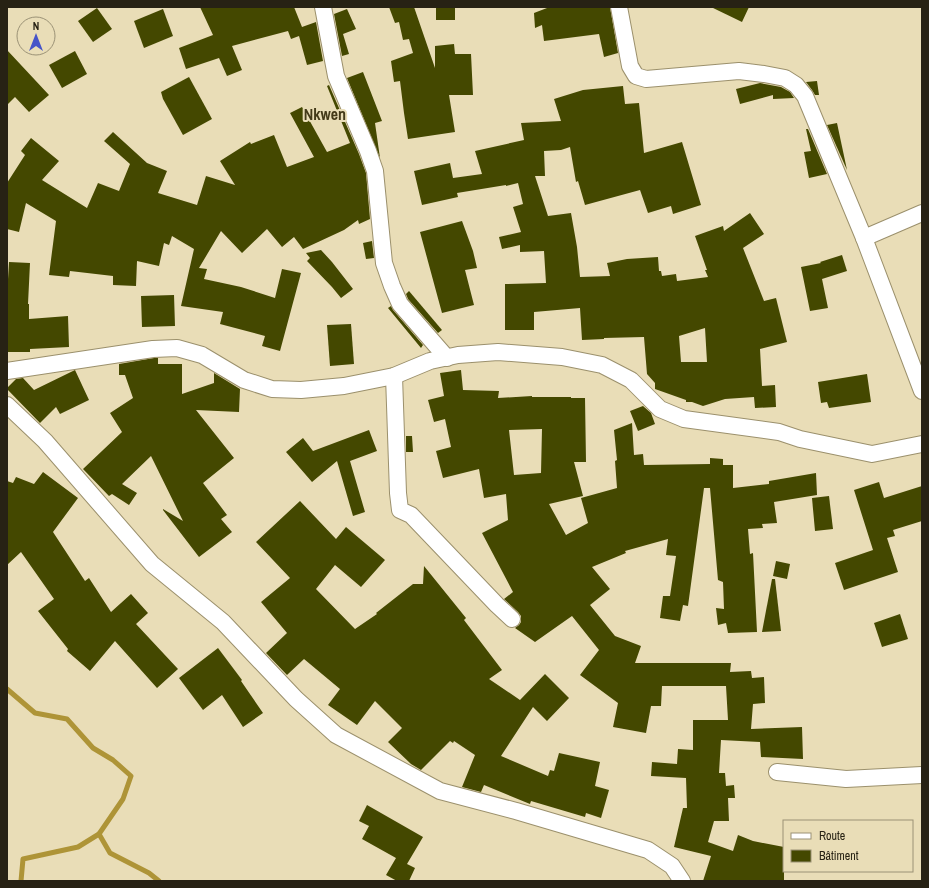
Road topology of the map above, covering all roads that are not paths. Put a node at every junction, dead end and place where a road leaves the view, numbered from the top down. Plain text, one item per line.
1 (323, 7) edge
2 (619, 7) edge
3 (922, 213) edge
4 (864, 238) junction
5 (447, 358) junction
6 (7, 371) edge
7 (394, 376) junction
8 (922, 391) edge
9 (7, 404) edge
10 (922, 444) edge
11 (512, 619) dead end
12 (777, 772) dead end
13 (922, 775) edge
14 (682, 881) edge

1 - 5 street
2 - 4 street
3 - 4 street
4 - 8 street
5 - 7 street
5 - 10 street
6 - 7 street
7 - 11 street
9 - 14 street
12 - 13 street

